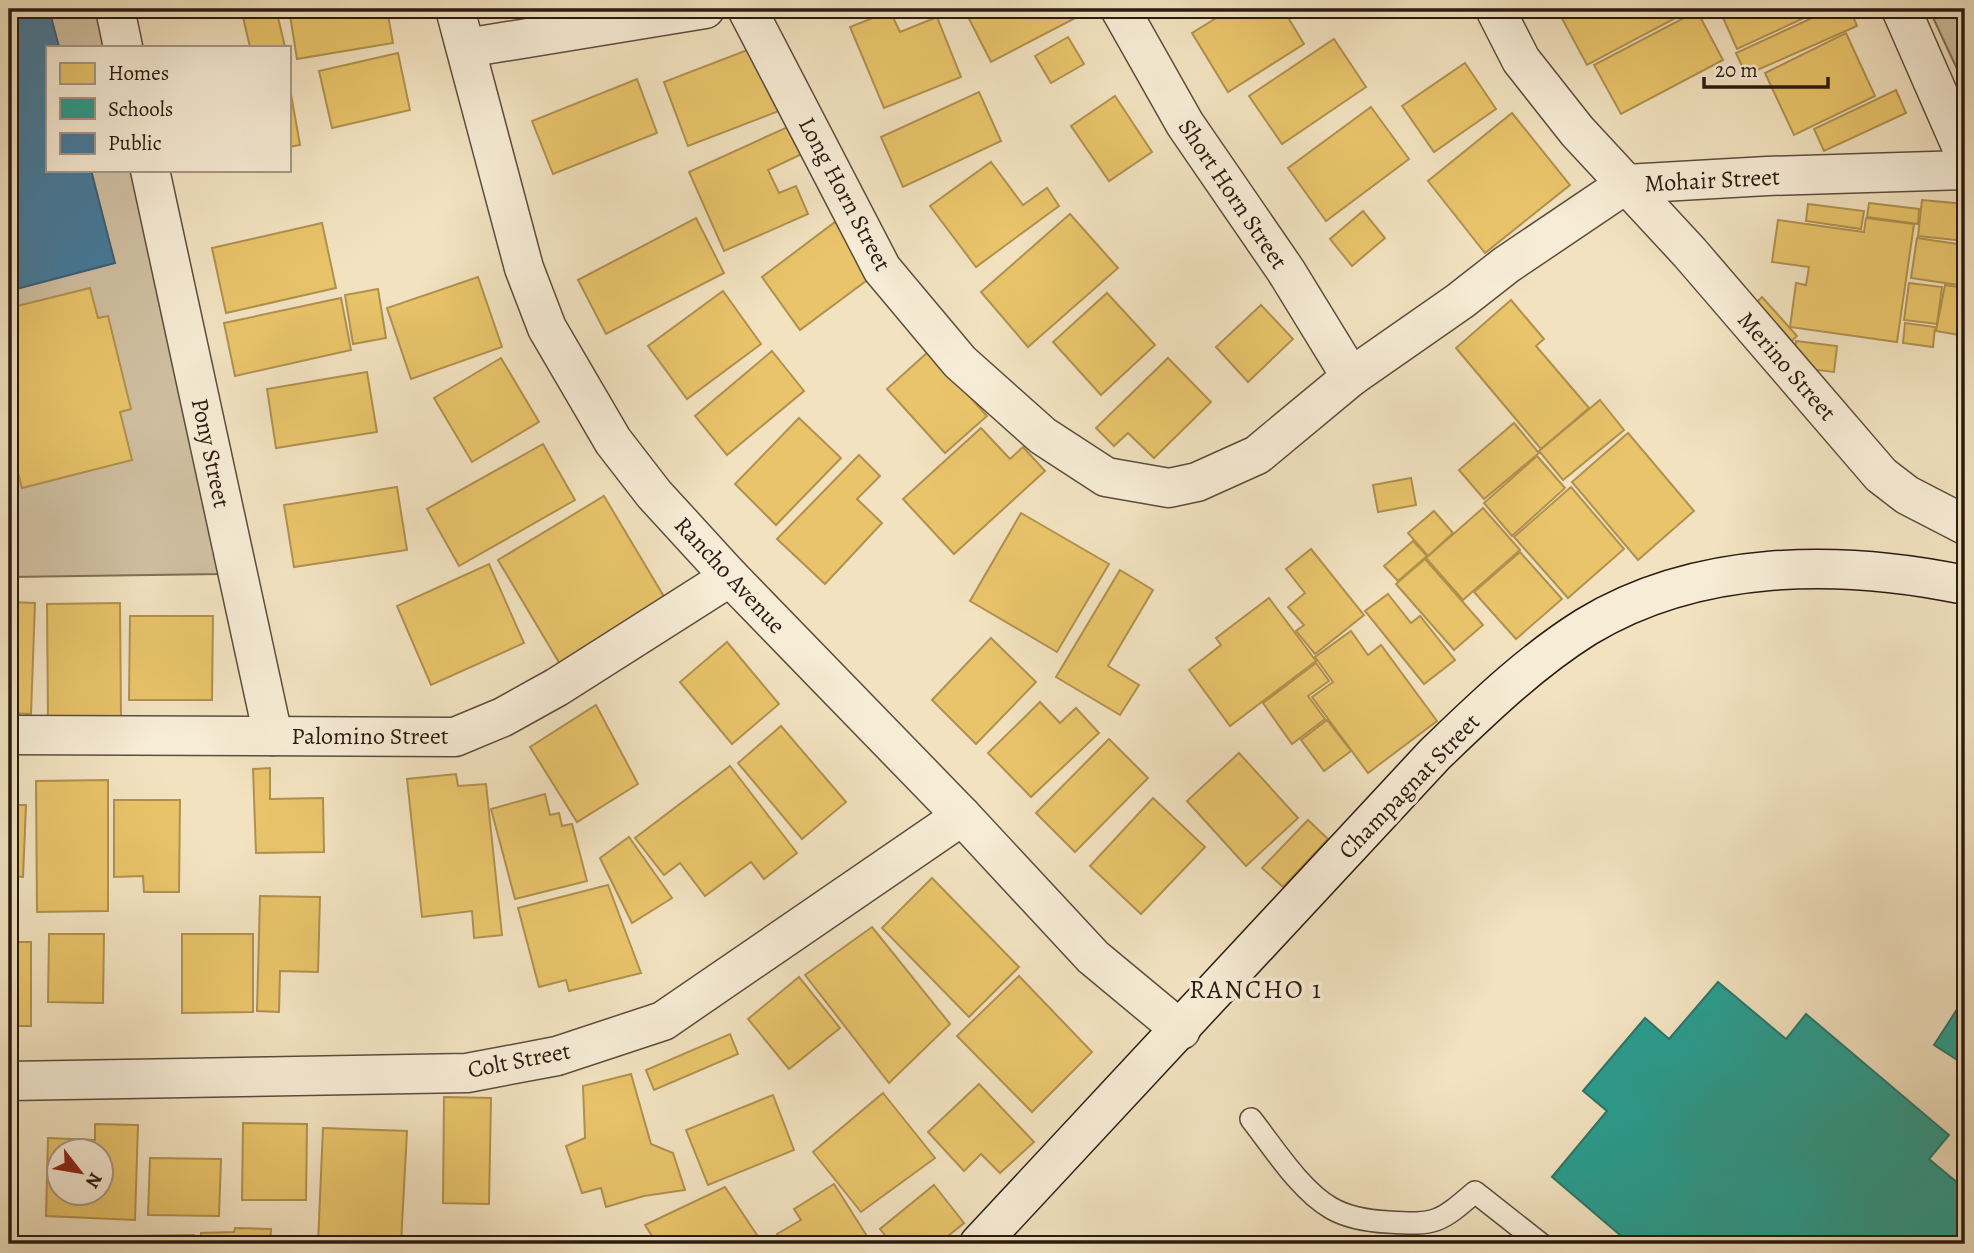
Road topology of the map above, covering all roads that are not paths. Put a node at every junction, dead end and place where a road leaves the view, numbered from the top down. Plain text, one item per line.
1 (115, 9) edge
2 (455, 9) edge
3 (705, 9) edge
4 (747, 9) edge
5 (1120, 9) edge
6 (1495, 9) edge
7 (1901, 9) edge
8 (124, 46) edge
9 (466, 48) junction
10 (1965, 155) edge
11 (1965, 170) edge
12 (150, 172) edge
13 (1626, 184) junction
14 (1351, 377) junction
15 (1965, 525) edge
16 (730, 577) junction
17 (1965, 585) edge
18 (9, 735) edge
19 (273, 736) junction
20 (962, 816) junction
21 (1181, 1030) junction
22 (9, 1081) edge
23 (1251, 1119) dead end
24 (979, 1244) edge
25 (1541, 1244) edge

1 - 8 street
2 - 9 street, Rancho Avenue
3 - 9 street
4 - 14 street, Long Horn Street
5 - 14 street, Short Horn Street
6 - 13 street, Merino Street
7 - 10 street
9 - 16 street, Rancho Avenue
11 - 13 street, Mohair Street
12 - 19 street, Pony Street
13 - 14 street, Mohair Street
13 - 15 street, Merino Street
16 - 19 street, Palomino Street
16 - 20 street, Rancho Avenue
17 - 21 street, Champagnat Street
18 - 19 street, Palomino Street
20 - 21 street, Rancho Avenue
20 - 22 street, Colt Street
21 - 24 street, Champagnat Street
23 - 25 lane

